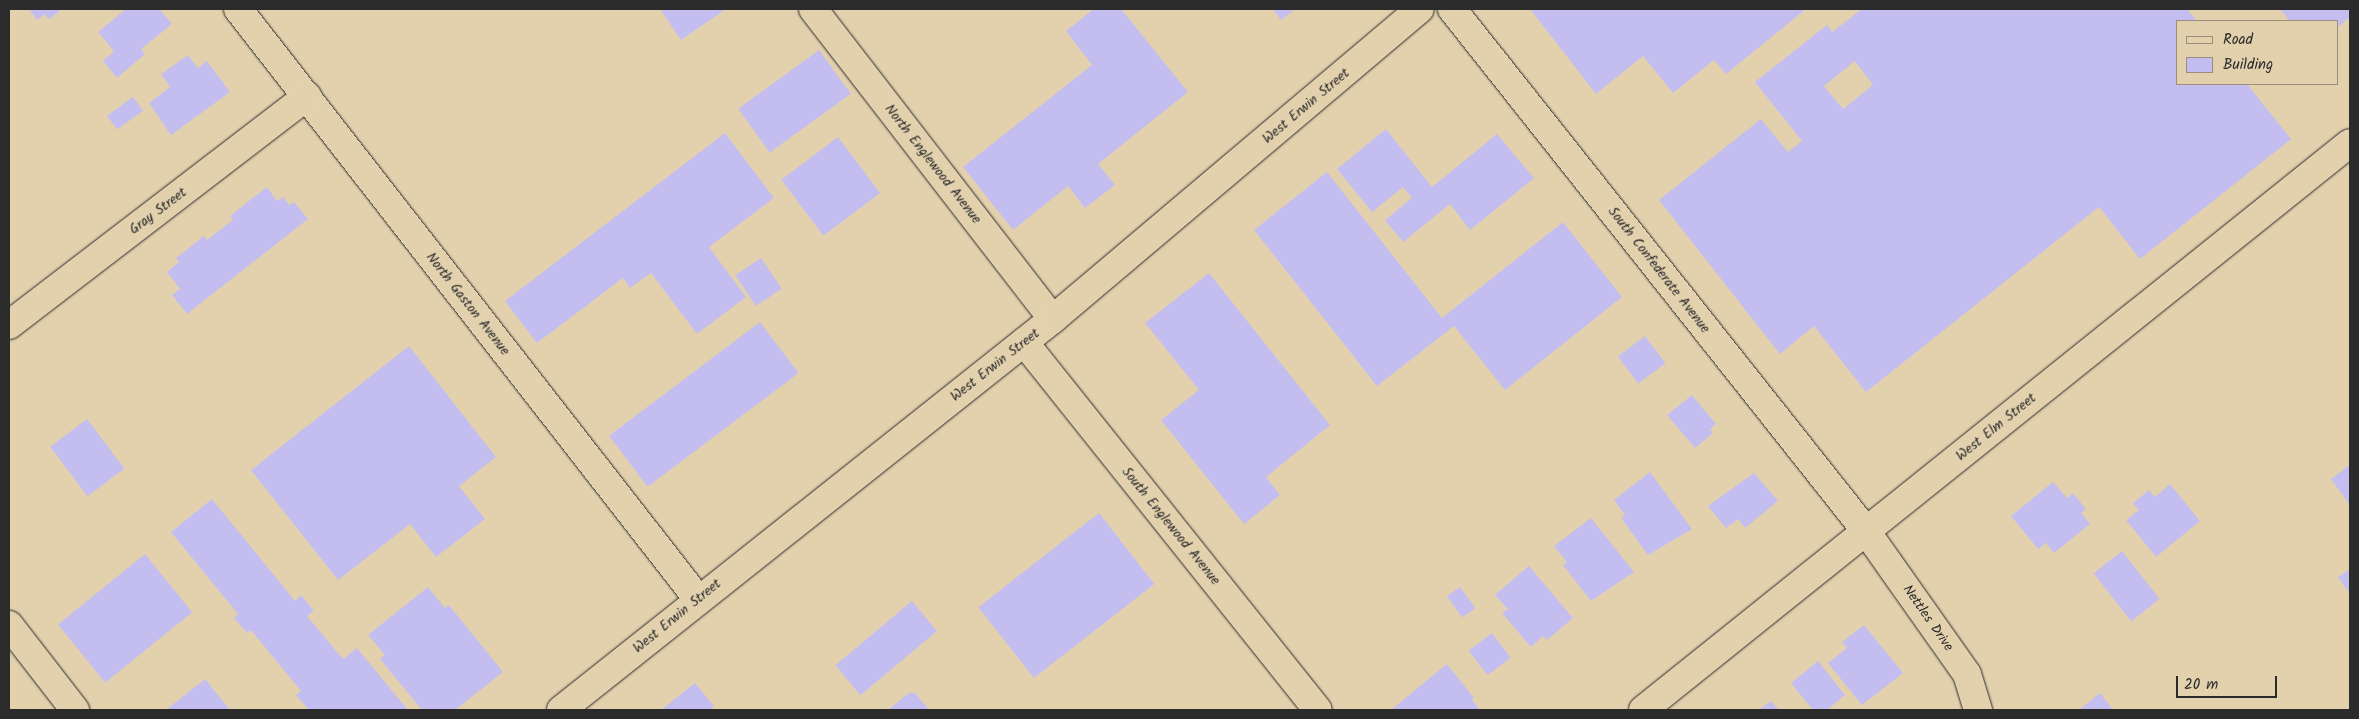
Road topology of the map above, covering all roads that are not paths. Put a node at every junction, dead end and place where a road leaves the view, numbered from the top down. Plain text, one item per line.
1 (238, 9) edge
2 (813, 9) edge
3 (1420, 9) edge
4 (1452, 9) edge
5 (307, 96) junction
6 (2350, 143) edge
7 (1053, 319) junction
8 (9, 325) edge
9 (1024, 342) junction
10 (1866, 531) junction
11 (698, 599) junction
12 (9, 624) edge
13 (75, 710) edge
14 (561, 710) edge
15 (1318, 710) edge
16 (1642, 710) edge
17 (1978, 710) edge

1 - 5 street, North Gaston Avenue
2 - 7 street, North Englewood Avenue
3 - 7 street, West Erwin Street
4 - 10 street, South Confederate Avenue
5 - 8 street, Gray Street
5 - 11 street, North Gaston Avenue
6 - 10 street, West Elm Street
7 - 9 street, West Erwin Street
9 - 11 street, West Erwin Street
9 - 15 street, South Englewood Avenue
10 - 16 street, West Elm Street
10 - 17 street, Nettles Drive
11 - 14 street, West Erwin Street
12 - 13 street

